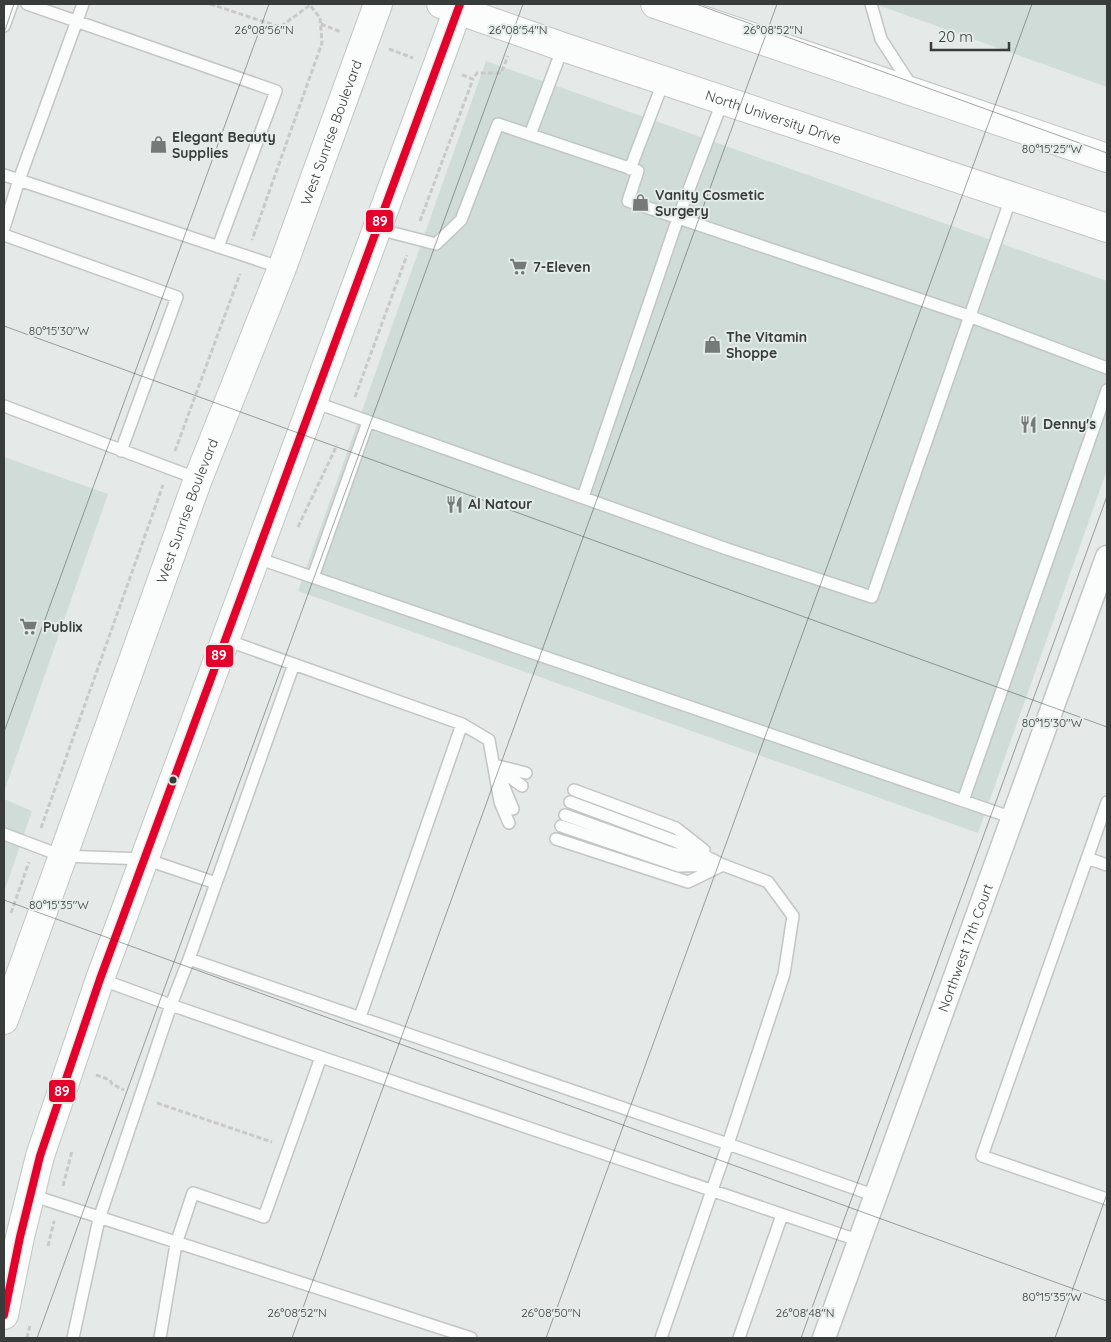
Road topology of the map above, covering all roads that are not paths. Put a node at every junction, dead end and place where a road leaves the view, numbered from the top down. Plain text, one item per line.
1 (12, 4) edge
2 (27, 4) edge
3 (83, 4) edge
4 (378, 4) edge
5 (655, 4) edge
6 (872, 4) edge
7 (453, 6) edge
8 (76, 22) junction
9 (4, 26) edge
10 (563, 47) junction
11 (664, 80) junction
12 (916, 93) junction
13 (723, 100) junction
14 (530, 135) junction
15 (1107, 158) edge
16 (630, 168) junction
17 (4, 175) edge
18 (19, 180) junction
19 (1012, 195) junction
20 (678, 218) junction
21 (4, 228) edge
22 (1107, 228) edge
23 (378, 229) junction
24 (4, 236) edge
25 (218, 247) junction
26 (282, 268) junction
27 (969, 316) junction
28 (1107, 368) edge
29 (1107, 390) edge
30 (314, 402) junction
31 (4, 406) edge
32 (368, 422) junction
33 (121, 450) junction
34 (198, 479) junction
35 (583, 497) junction
36 (1107, 557) edge
37 (256, 558) junction
38 (313, 577) junction
39 (226, 640) junction
40 (294, 664) junction
41 (462, 724) junction
42 (494, 765) junction
43 (526, 773) dead end
44 (522, 786) dead end
45 (574, 790) dead end
46 (964, 801) junction
47 (570, 802) dead end
48 (1107, 802) edge
49 (516, 804) dead end
50 (1013, 818) junction
51 (563, 821) dead end
52 (509, 822) dead end
53 (4, 834) edge
54 (556, 839) dead end
55 (62, 856) junction
56 (1087, 858) junction
57 (145, 859) junction
58 (723, 864) junction
59 (1107, 865) edge
60 (216, 883) junction
61 (189, 958) junction
62 (100, 979) junction
63 (171, 1005) junction
64 (360, 1017) junction
65 (4, 1020) edge
66 (321, 1057) junction
67 (728, 1144) junction
68 (711, 1191) junction
69 (31, 1195) junction
70 (876, 1196) junction
71 (1107, 1199) edge
72 (782, 1215) junction
73 (99, 1219) junction
74 (860, 1241) junction
75 (176, 1244) junction
76 (4, 1315) edge
77 (454, 1336) edge
78 (73, 1338) edge
79 (160, 1338) edge
80 (471, 1338) edge
81 (660, 1338) edge
82 (739, 1338) edge
83 (824, 1338) edge

1 - 9 lane
2 - 8 lane
3 - 8 lane
4 - 26 main road, West Sunrise Boulevard
5 - 12 main road
6 - 12 lane
7 - 10 main road, North University Drive
7 - 23 main road
8 - 18 lane
8 - 25 lane
10 - 11 main road, North University Drive
10 - 14 lane
11 - 13 main road, North University Drive
11 - 16 lane
12 - 15 main road
13 - 19 main road, North University Drive
13 - 20 lane
14 - 16 lane
14 - 23 lane
16 - 20 lane
17 - 18 lane
18 - 21 lane
18 - 25 lane
19 - 22 main road, North University Drive
19 - 27 lane
20 - 27 lane
20 - 35 lane
23 - 30 main road
24 - 33 lane
25 - 26 lane
26 - 34 main road, West Sunrise Boulevard
27 - 28 lane
27 - 35 lane
29 - 46 lane
30 - 32 lane
30 - 37 main road
31 - 33 lane
32 - 35 lane
32 - 38 lane
33 - 34 lane
34 - 55 main road, West Sunrise Boulevard
36 - 50 street, Northwest 17th Court
37 - 38 lane
37 - 39 main road
38 - 46 lane
39 - 40 lane
39 - 57 main road
40 - 41 lane
40 - 60 lane
41 - 42 lane
41 - 64 lane
42 - 43 lane
42 - 44 lane
42 - 49 lane
42 - 52 lane
45 - 58 lane
46 - 50 lane
47 - 58 lane
48 - 56 lane
50 - 70 street, Northwest 17th Court
51 - 58 lane
53 - 55 lane
54 - 58 lane
55 - 57 lane
55 - 65 main road, West Sunrise Boulevard
56 - 59 lane
56 - 71 lane
57 - 60 lane
57 - 62 main road
58 - 67 lane
60 - 61 lane
61 - 63 lane
61 - 64 lane
62 - 63 lane
62 - 69 main road
63 - 66 lane
63 - 73 lane
64 - 67 lane
66 - 68 lane
66 - 75 lane
67 - 68 lane
67 - 70 lane
68 - 72 lane
68 - 81 lane
69 - 73 lane
69 - 76 main road
70 - 74 street, Northwest 17th Court
72 - 74 lane
72 - 82 lane
73 - 75 lane
73 - 78 lane
74 - 83 street, Northwest 17th Court
75 - 77 lane
75 - 79 lane
77 - 80 lane

